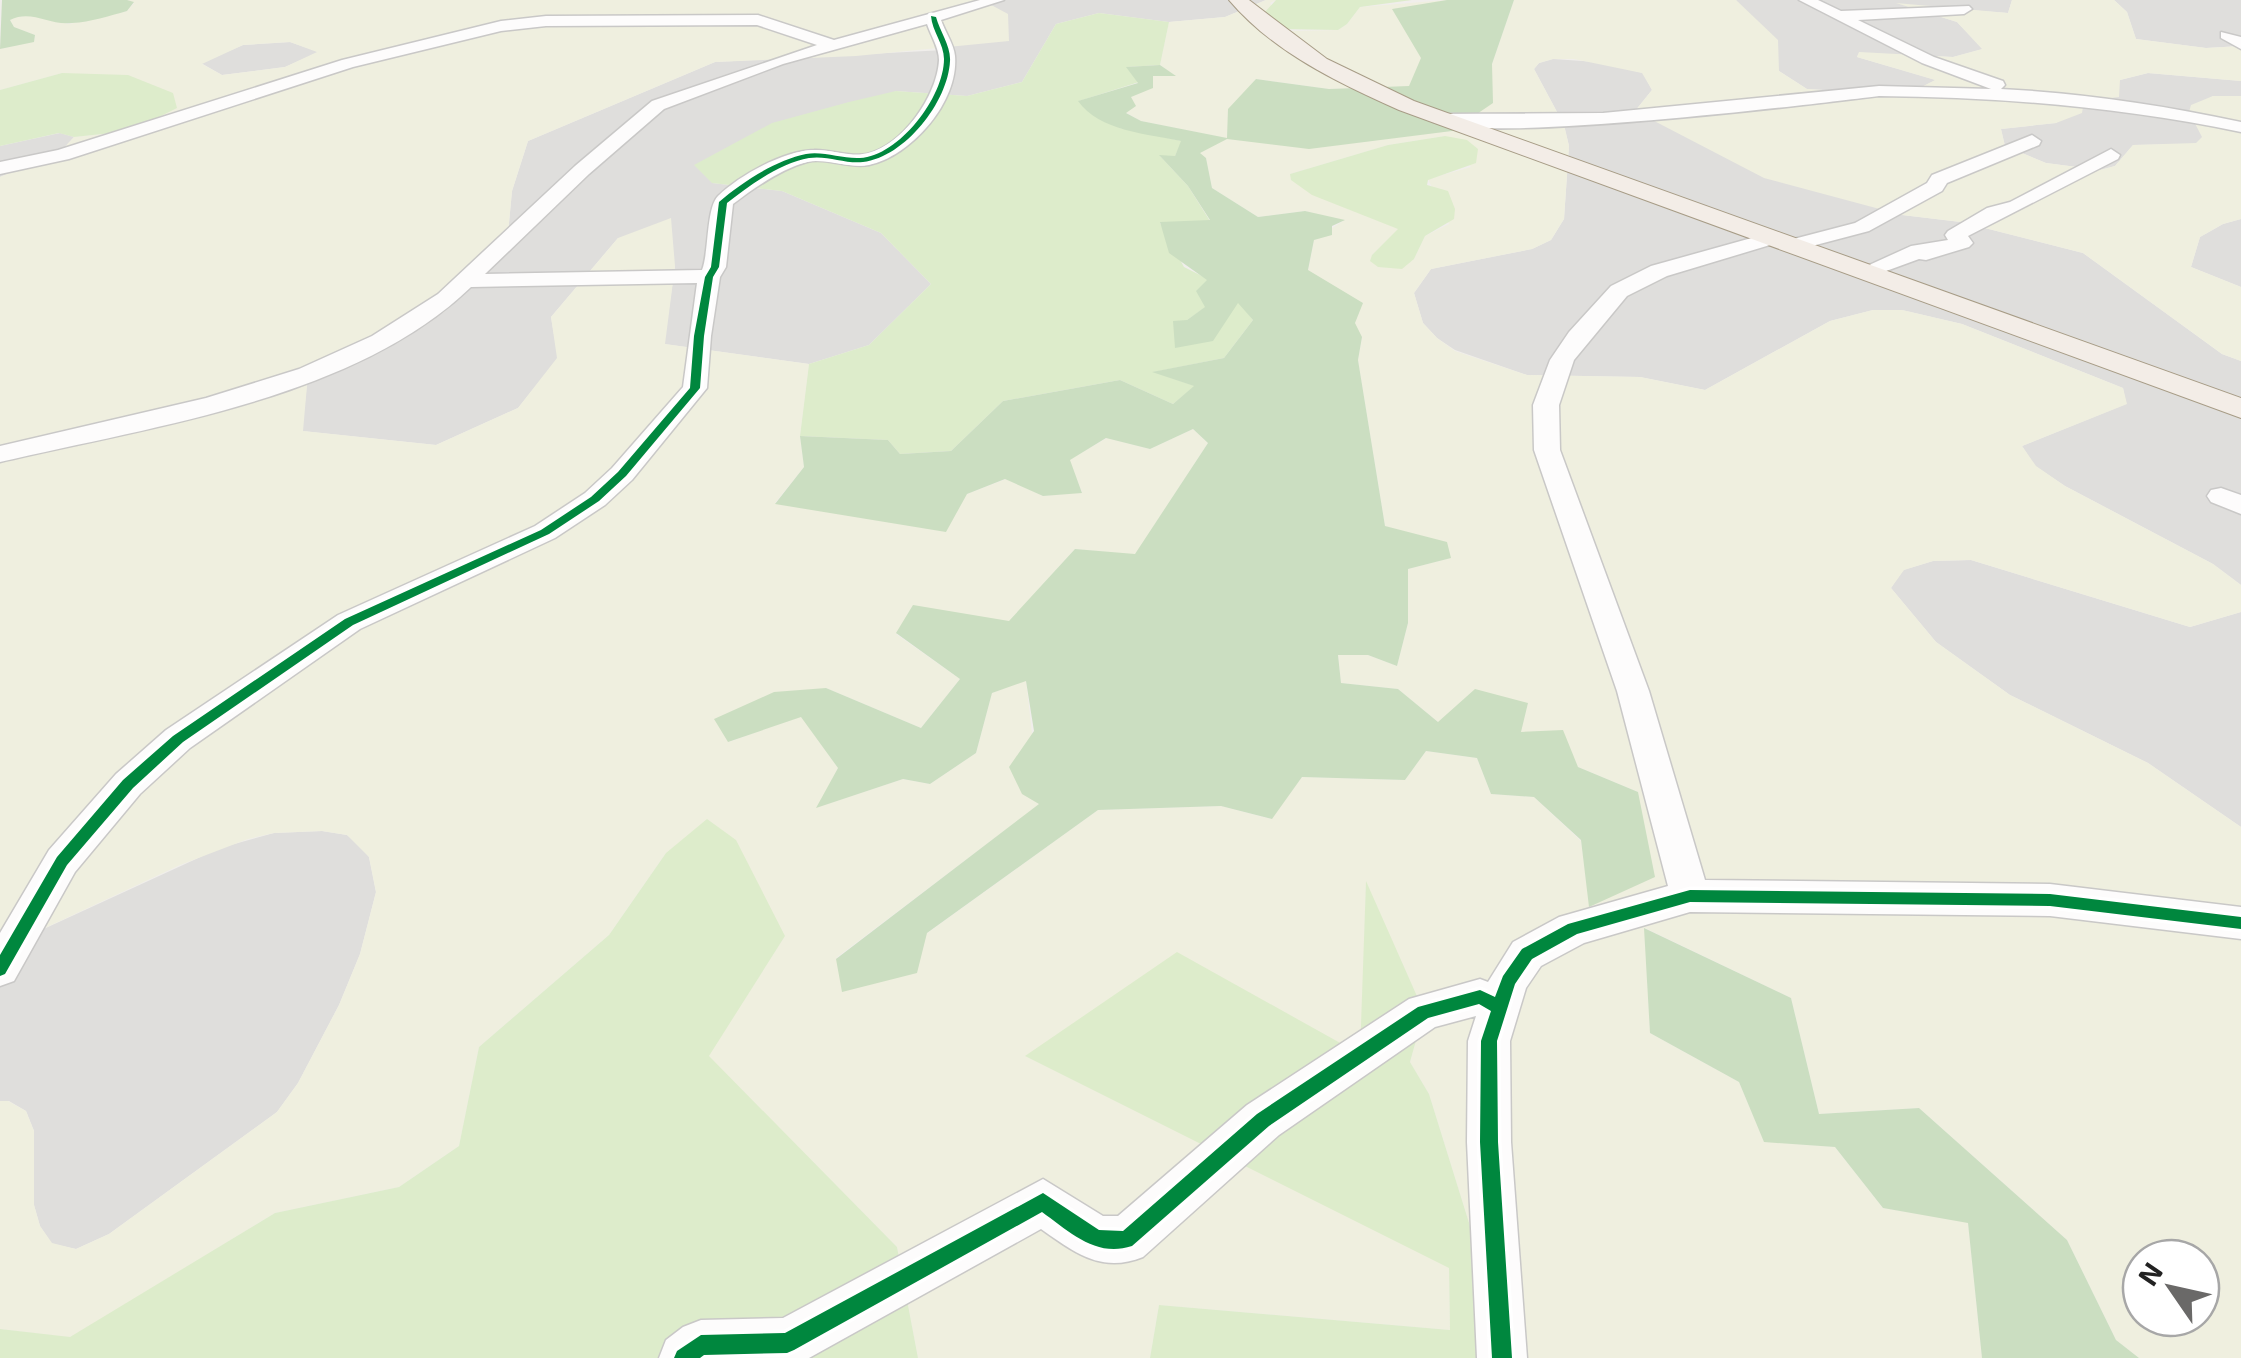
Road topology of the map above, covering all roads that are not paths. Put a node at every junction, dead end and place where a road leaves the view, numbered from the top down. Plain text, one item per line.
1 (997, 0) edge
2 (1238, 0) edge
3 (1806, 0) edge
4 (1964, 9) dead end
5 (1839, 16) junction
6 (933, 17) junction
7 (833, 45) junction
8 (2020, 94) junction
9 (1437, 119) junction
10 (2241, 127) edge
11 (2032, 141) dead end
12 (2112, 155) dead end
13 (0, 168) edge
14 (1783, 241) junction
15 (1867, 272) junction
16 (709, 278) junction
17 (466, 281) junction
18 (2241, 409) edge
19 (0, 454) edge
20 (1690, 896) junction
21 (2241, 923) edge
22 (0, 969) edge
23 (1499, 1007) junction
24 (684, 1358) edge
25 (1502, 1358) edge

1 - 6 street
2 - 9 main road
3 - 5 street
4 - 5 street
5 - 8 street
6 - 7 street
6 - 16 street
7 - 13 street
7 - 17 street
8 - 9 street
8 - 10 street
9 - 14 main road
11 - 14 street
12 - 15 street
14 - 15 main road
14 - 20 street
15 - 18 main road
16 - 17 street
16 - 22 street
17 - 19 street
20 - 21 street
20 - 23 street
23 - 24 street
23 - 25 street

